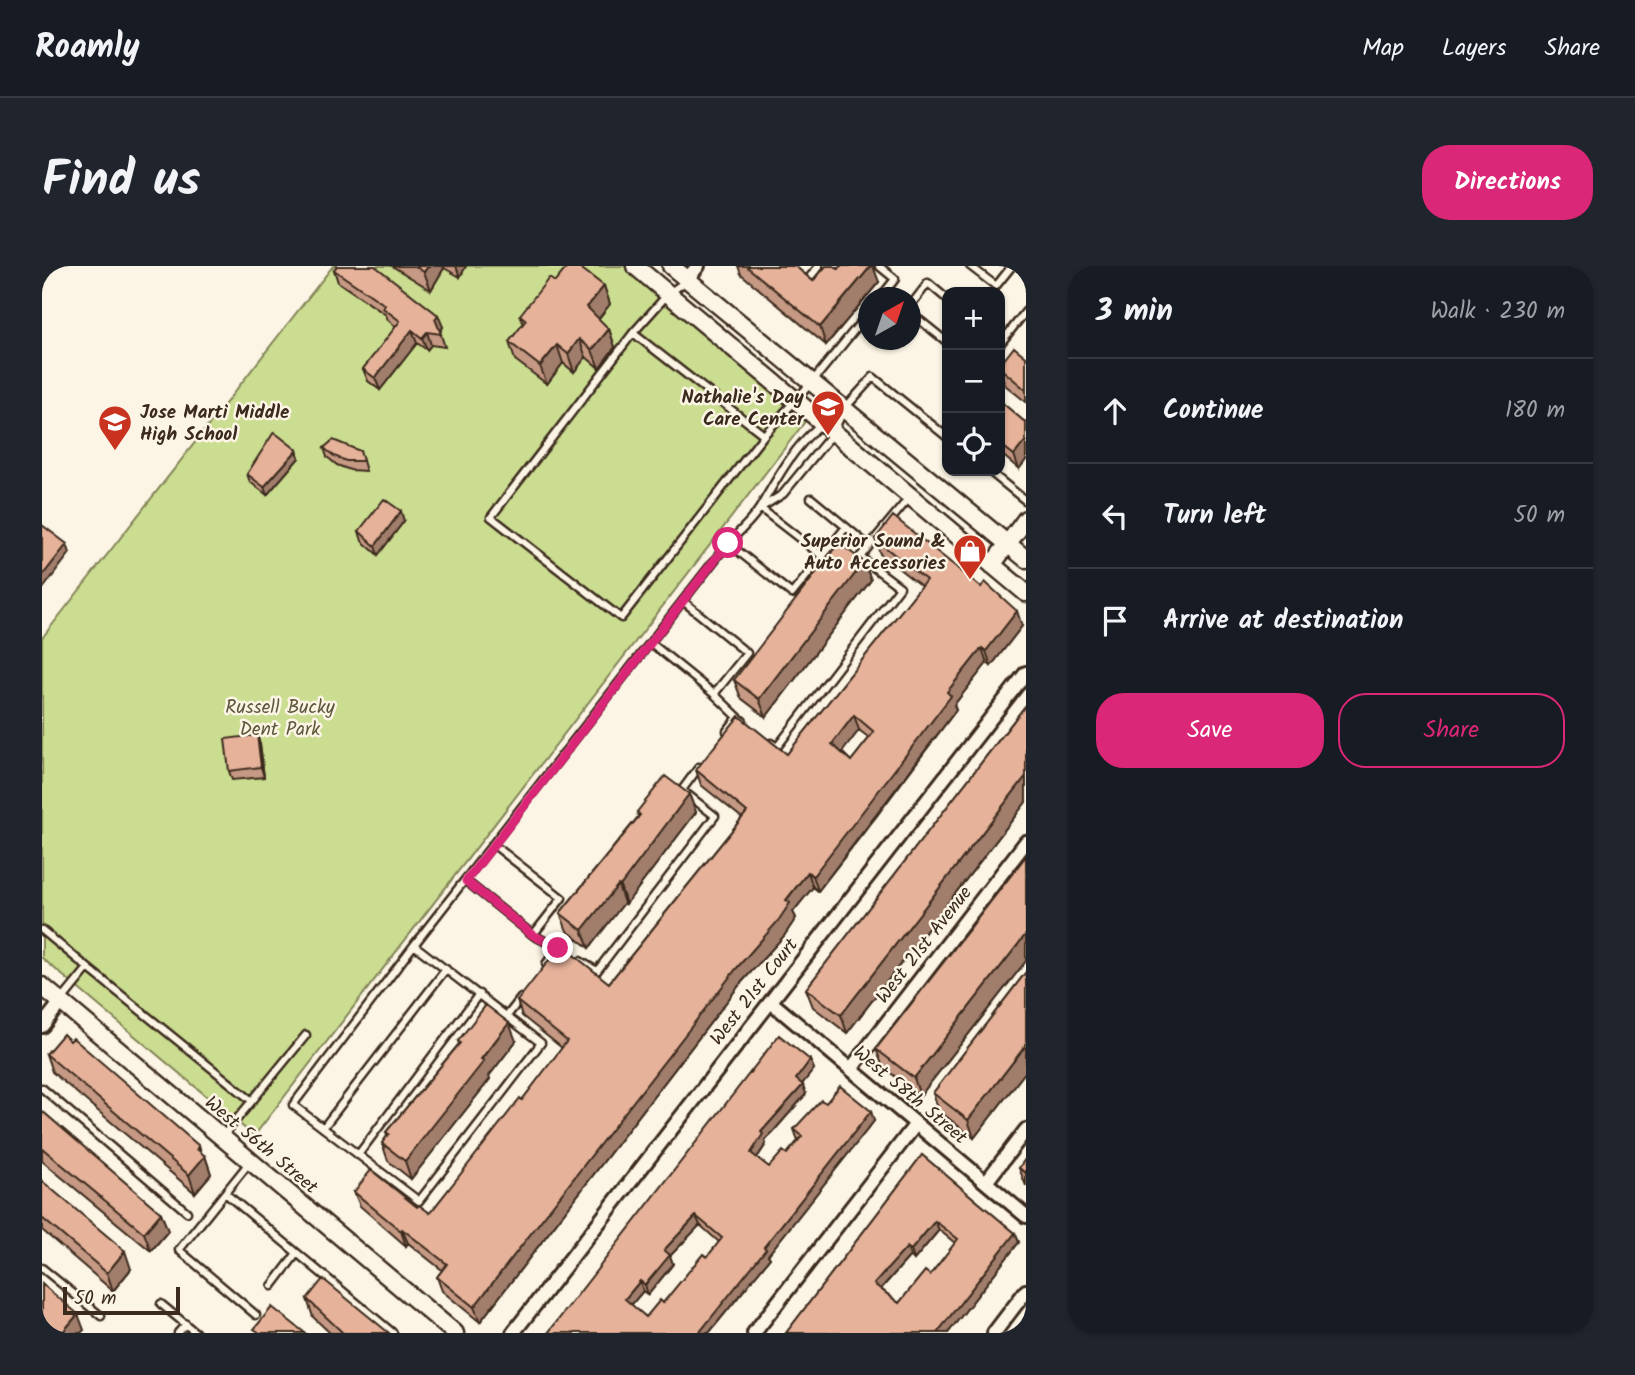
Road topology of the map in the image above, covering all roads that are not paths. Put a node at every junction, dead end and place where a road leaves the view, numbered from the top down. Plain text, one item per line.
1 (635, 266) edge
2 (671, 266) edge
3 (698, 266) edge
4 (819, 266) edge
5 (879, 266) edge
6 (970, 266) edge
7 (1012, 266) edge
8 (810, 277) edge
9 (687, 279) junction
10 (889, 287) edge
11 (921, 292) edge
12 (668, 294) junction
13 (942, 295) edge
14 (1026, 311) edge
15 (921, 321) edge
16 (858, 326) edge
17 (633, 333) junction
18 (1005, 336) edge
19 (942, 338) edge
20 (812, 382) junction
21 (796, 401) junction
22 (844, 409) junction
23 (821, 422) junction
24 (834, 433) junction
25 (942, 433) edge
26 (764, 435) junction
27 (995, 476) edge
28 (811, 498) dead end
29 (909, 498) junction
30 (1026, 500) edge
31 (760, 508) junction
32 (1026, 519) edge
33 (846, 527) junction
34 (728, 543) junction
35 (1007, 544) junction
36 (869, 546) junction
37 (822, 556) junction
38 (1026, 559) edge
39 (992, 565) junction
40 (1026, 593) edge
41 (683, 601) junction
42 (651, 643) junction
43 (1026, 673) edge
44 (714, 694) junction
45 (738, 717) junction
46 (747, 724) edge
47 (722, 738) edge
48 (767, 739) edge
49 (706, 759) edge
50 (1026, 842) edge
51 (494, 845) junction
52 (466, 881) junction
53 (42, 930) edge
54 (533, 935) junction
55 (414, 945) junction
56 (558, 948) junction
57 (88, 968) junction
58 (544, 968) edge
59 (446, 969) junction
60 (42, 986) edge
61 (529, 987) edge
62 (479, 994) junction
63 (61, 1002) junction
64 (771, 1002) junction
65 (507, 1016) junction
66 (42, 1026) edge
67 (306, 1035) dead end
68 (850, 1069) junction
69 (42, 1088) edge
70 (252, 1101) junction
71 (916, 1124) junction
72 (323, 1128) junction
73 (1026, 1130) edge
74 (222, 1138) junction
75 (358, 1154) junction
76 (250, 1161) junction
77 (986, 1182) junction
78 (225, 1193) junction
79 (187, 1212) dead end
80 (1026, 1216) edge
81 (298, 1253) junction
82 (42, 1268) edge
83 (272, 1286) dead end
84 (1026, 1291) edge
85 (161, 1304) dead end
86 (256, 1315) dead end
87 (101, 1316) dead end
88 (186, 1324) junction
89 (178, 1333) edge
90 (197, 1333) edge
91 (393, 1333) edge
92 (455, 1333) edge
93 (513, 1333) edge
94 (754, 1333) edge
95 (994, 1333) edge

1 - 12 street
2 - 9 street
3 - 9 street
4 - 8 lane
5 - 10 lane
6 - 7 lane
9 - 12 lane
9 - 20 street
11 - 13 lane
12 - 17 lane
12 - 21 street
14 - 18 lane
15 - 19 lane
16 - 20 lane
17 - 26 lane
17 - 26 lane
20 - 21 lane
20 - 22 street
21 - 23 street
21 - 26 lane
22 - 23 lane
22 - 24 lane
22 - 25 lane
22 - 35 street
23 - 24 street
23 - 31 lane
24 - 29 street
24 - 31 lane
27 - 30 lane
28 - 33 lane
29 - 36 lane
29 - 39 street
31 - 34 lane
31 - 37 lane
32 - 35 street
33 - 36 lane
33 - 37 lane
34 - 37 lane
34 - 41 lane
35 - 38 street
35 - 39 street
36 - 48 lane
39 - 40 street
41 - 42 lane
41 - 44 lane
42 - 44 lane
42 - 51 lane
43 - 64 street, West 21st Court
44 - 45 lane
45 - 46 lane
45 - 47 lane
49 - 56 lane
50 - 68 street, West 21st Avenue
51 - 52 lane
51 - 54 lane
52 - 54 lane
52 - 55 lane
53 - 57 lane
54 - 56 lane
55 - 59 lane
55 - 72 lane
56 - 58 lane
57 - 63 lane
57 - 70 lane
59 - 62 lane
59 - 72 lane
60 - 63 street, West 56th Street
61 - 65 lane
62 - 65 lane
62 - 75 lane
63 - 66 street
63 - 74 street, West 56th Street
64 - 68 street, West 58th Street
64 - 93 street, West 21st Court
65 - 75 lane
67 - 70 lane
68 - 71 street, West 58th Street
69 - 79 lane
70 - 74 lane
71 - 77 street, West 58th Street
71 - 94 street
72 - 75 lane
73 - 77 street
74 - 76 street, West 56th Street
76 - 78 lane
76 - 92 street, West 56th Street
77 - 80 street, West 58th Street
78 - 81 lane
78 - 86 lane
81 - 83 lane
81 - 91 lane
82 - 87 lane
84 - 95 street
85 - 88 lane
88 - 89 lane
88 - 90 lane

